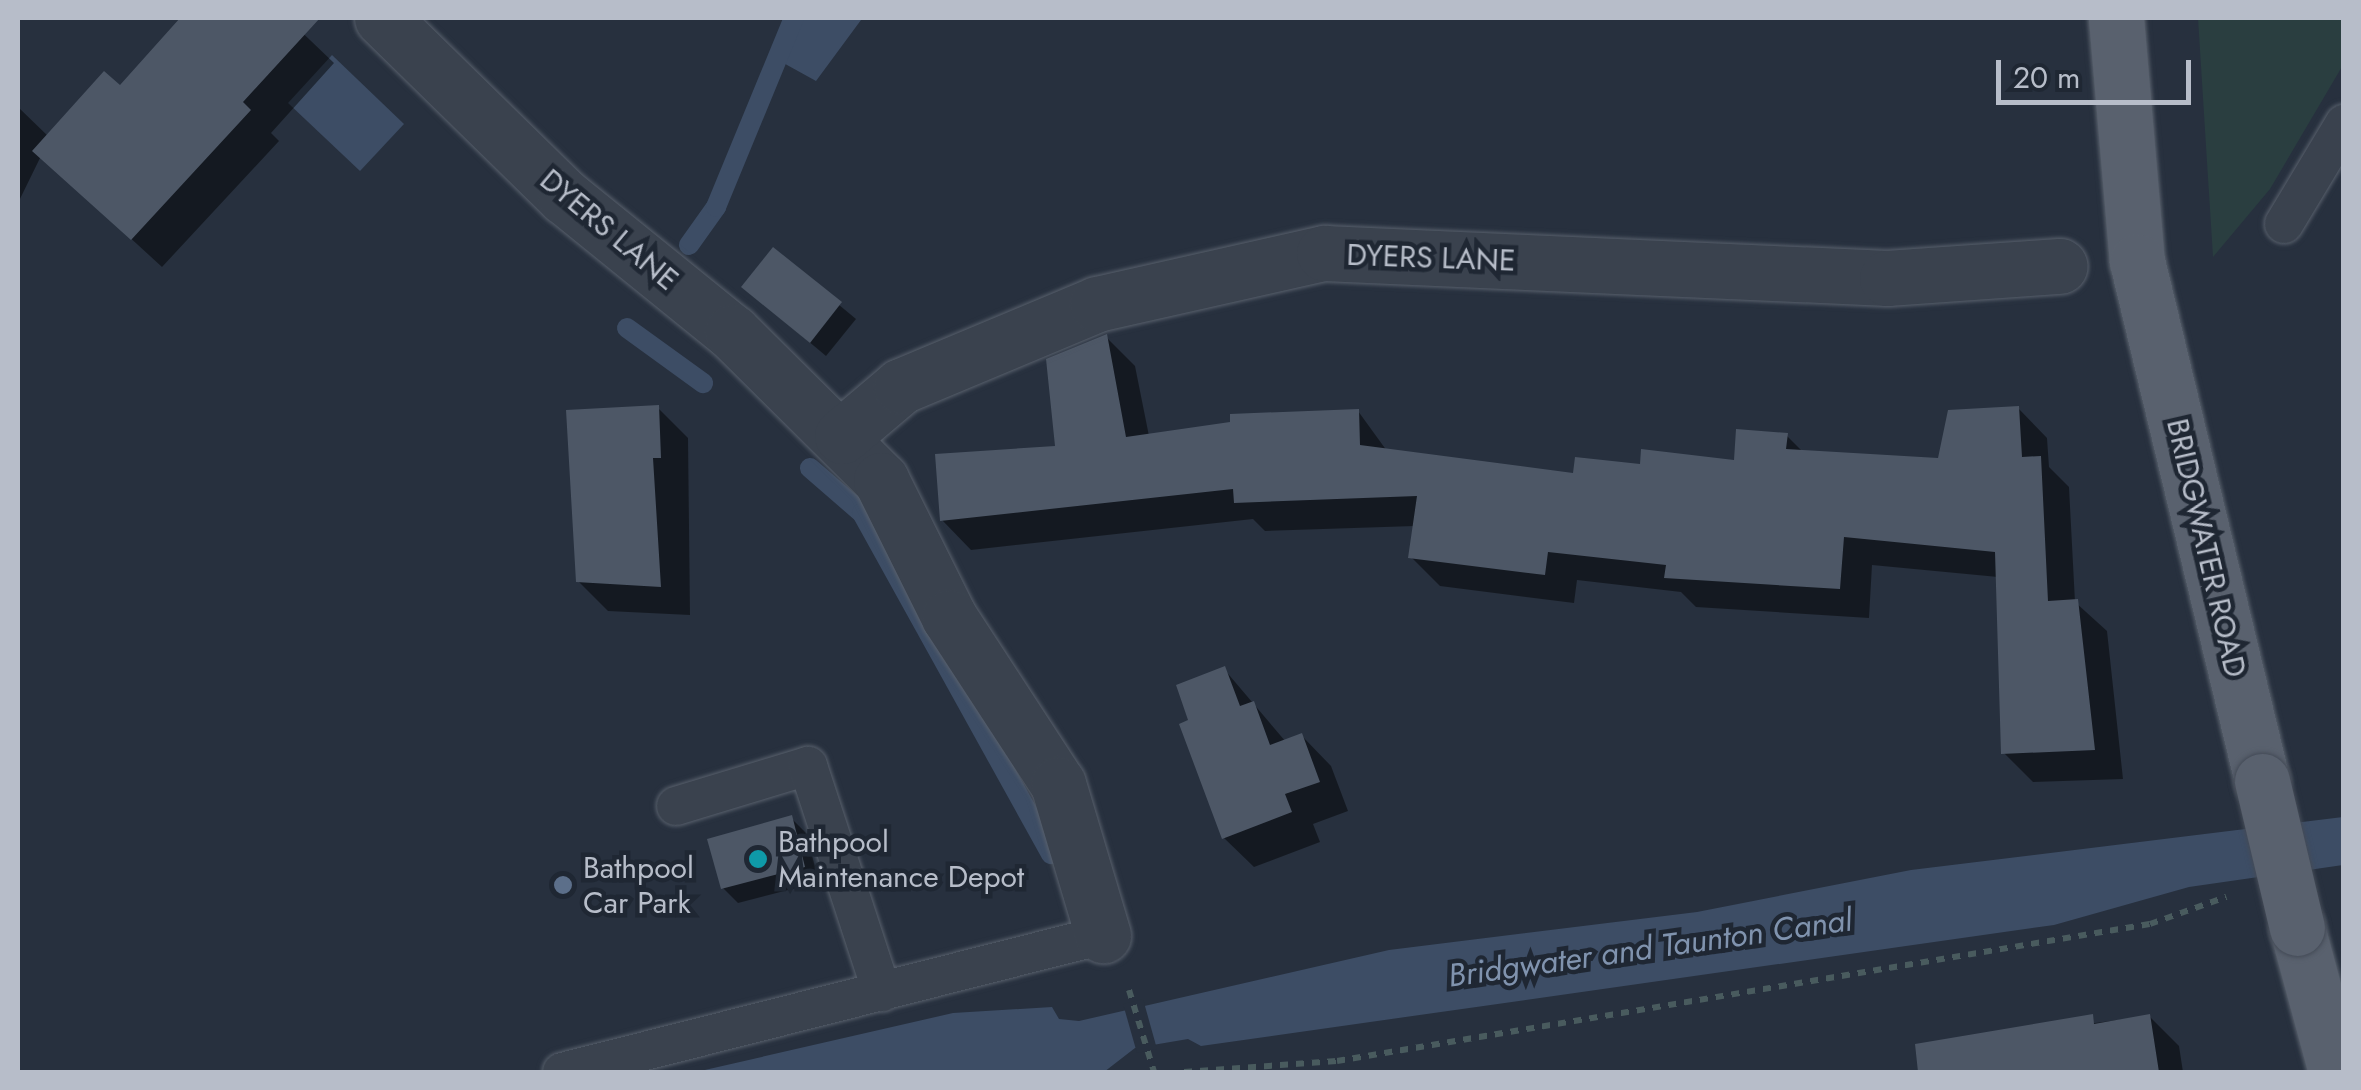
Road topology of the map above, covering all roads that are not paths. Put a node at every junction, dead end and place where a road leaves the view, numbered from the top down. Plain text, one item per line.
1 (382, 18) edge
2 (2116, 18) edge
3 (2344, 124) edge
4 (2284, 224) dead end
5 (2060, 266) dead end
6 (842, 436) junction
7 (676, 806) dead end
8 (1115, 959) joint
9 (882, 992) junction
10 (562, 1072) edge
11 (2336, 1072) edge

1 - 6 street, DYERS LANE
2 - 11 main road, BRIDGWATER ROAD, bridge
3 - 4 lane
5 - 6 street, DYERS LANE
6 - 8 street, DYERS LANE
7 - 9 lane
8 - 9 lane
9 - 10 lane

